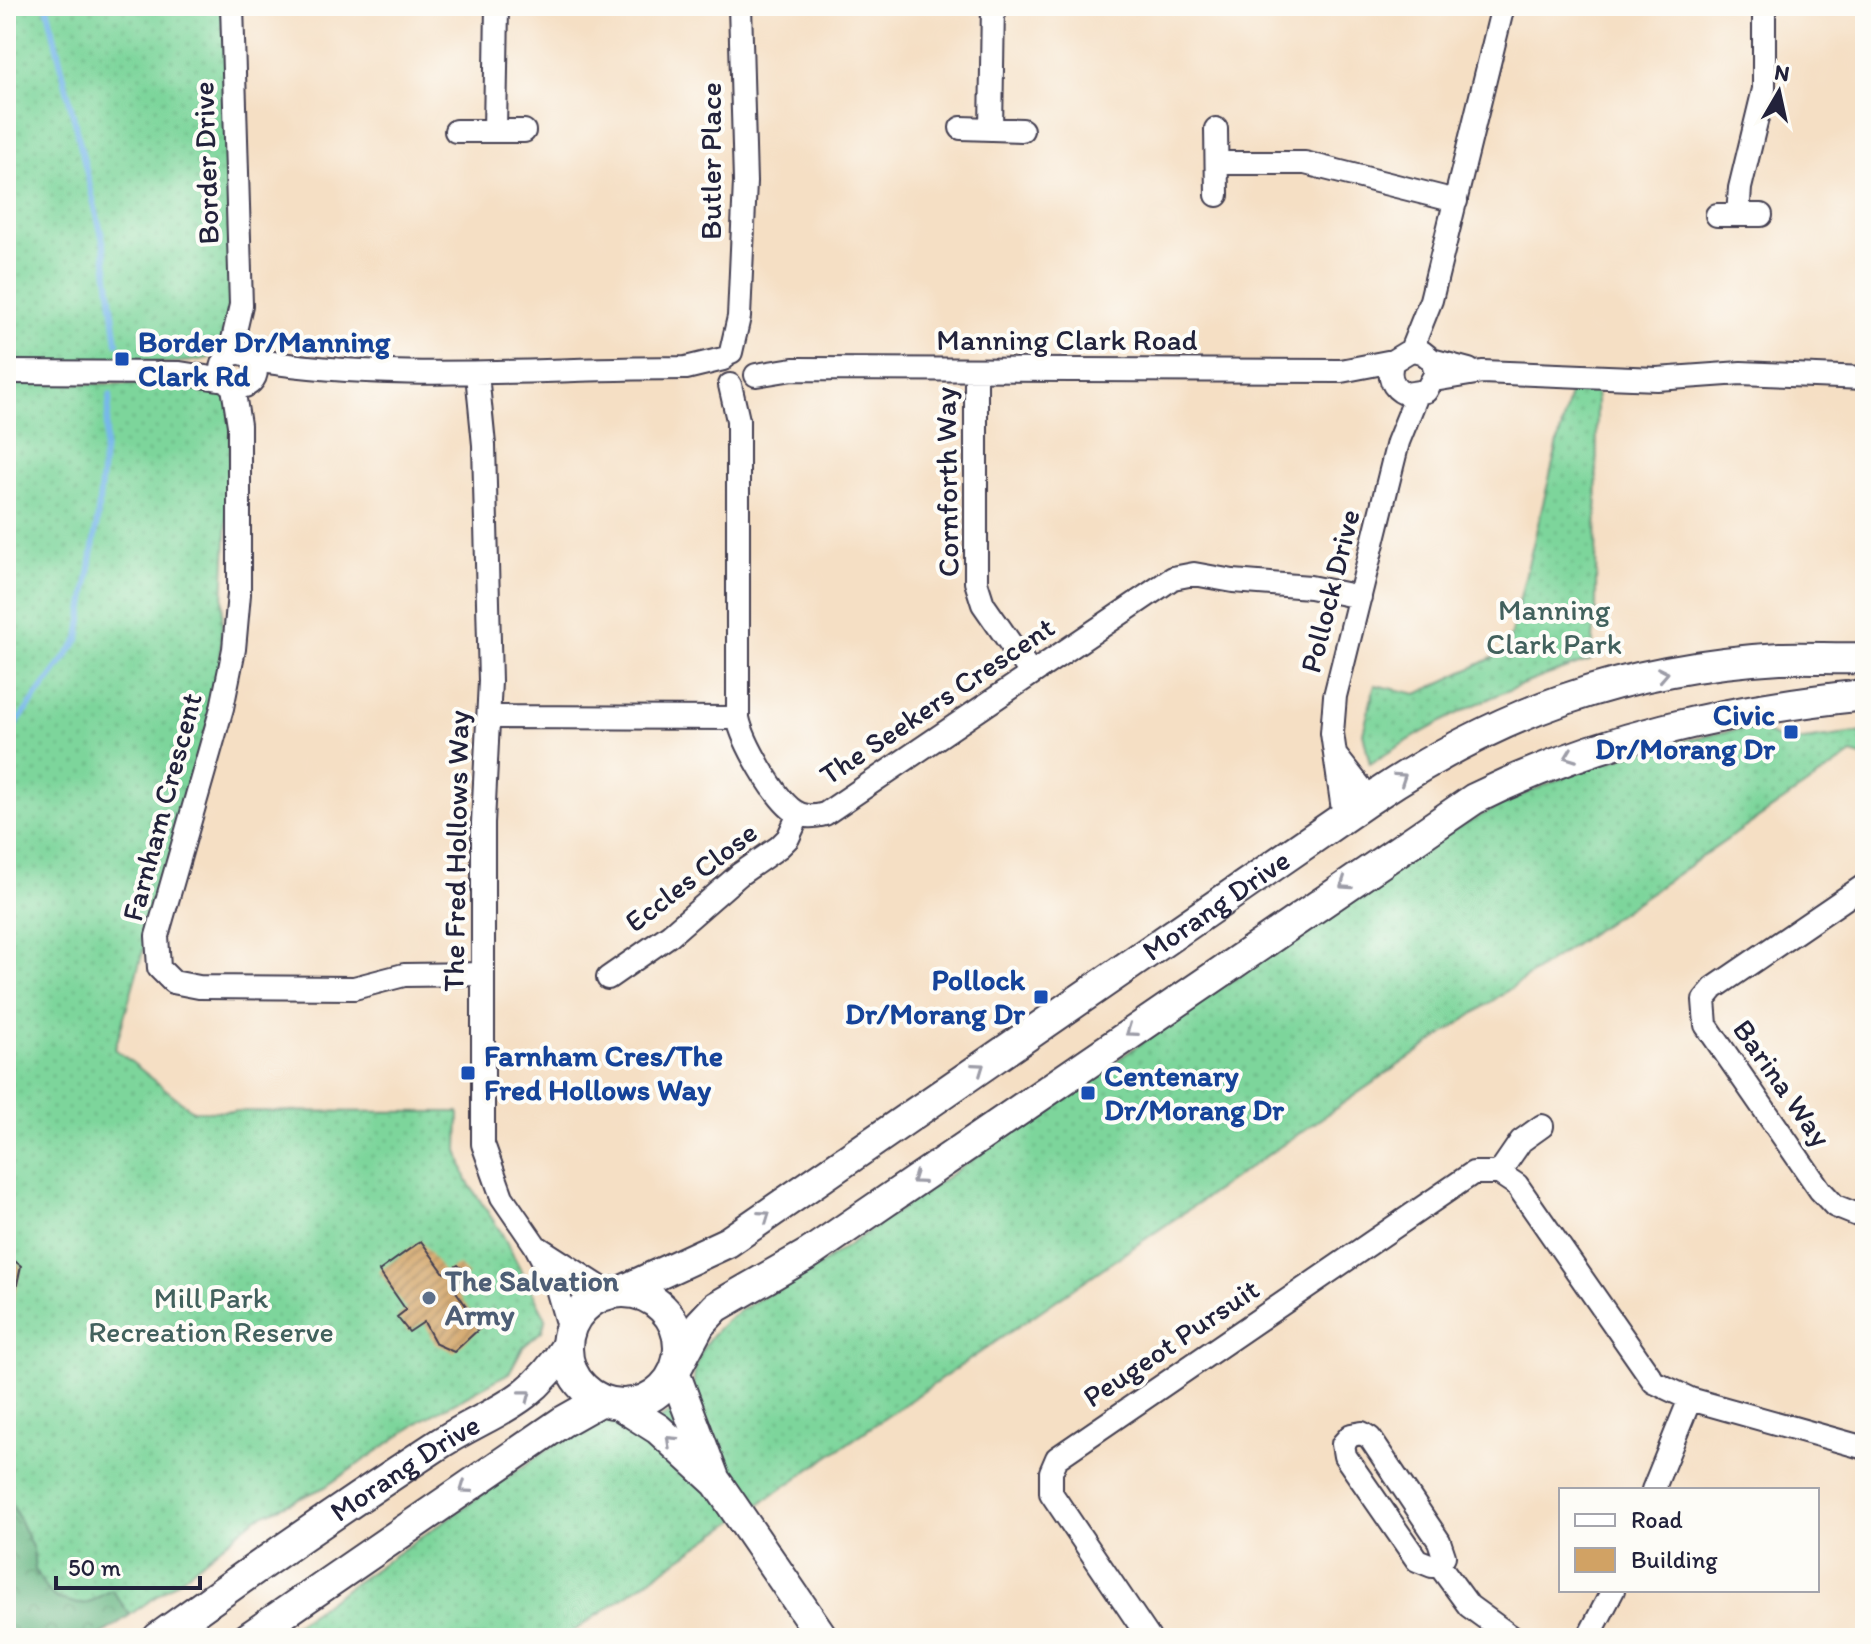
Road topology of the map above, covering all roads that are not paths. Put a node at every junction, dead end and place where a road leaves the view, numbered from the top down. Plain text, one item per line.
1 (232, 6) edge
2 (497, 6) edge
3 (740, 6) edge
4 (993, 6) edge
5 (1503, 6) edge
6 (1764, 6) edge
7 (961, 128) dead end
8 (991, 129) junction
9 (1216, 129) dead end
10 (1022, 130) dead end
11 (456, 131) dead end
12 (495, 131) junction
13 (524, 131) dead end
14 (1217, 163) junction
15 (1217, 195) dead end
16 (1456, 201) junction
17 (1738, 215) dead end
18 (739, 368) junction
19 (240, 370) junction
20 (976, 370) junction
21 (6, 371) edge
22 (1413, 372) junction
23 (485, 374) junction
24 (1865, 378) edge
25 (1360, 597) junction
26 (1865, 658) edge
27 (1031, 673) junction
28 (1865, 695) edge
29 (490, 717) junction
30 (738, 718) junction
31 (1335, 755) junction
32 (1370, 799) junction
33 (799, 814) junction
34 (1344, 817) junction
35 (1865, 885) edge
36 (482, 974) junction
37 (608, 978) dead end
38 (1542, 1126) dead end
39 (1499, 1173) junction
40 (1865, 1218) edge
41 (535, 1245) junction
42 (614, 1292) junction
43 (568, 1338) junction
44 (675, 1370) junction
45 (1690, 1399) junction
46 (611, 1403) junction
47 (1865, 1448) edge
48 (717, 1483) junction
49 (1654, 1488) edge
50 (1439, 1565) junction
51 (1612, 1592) edge
52 (158, 1638) edge
53 (248, 1638) edge
54 (823, 1638) edge
55 (1149, 1638) edge
56 (1513, 1638) edge
57 (1588, 1638) edge

1 - 19 street, Border Drive
2 - 12 street
3 - 18 street, Butler Place
4 - 8 street
5 - 16 street, Pollock Drive
6 - 17 street
7 - 8 street
8 - 10 street
9 - 14 street
11 - 12 street
12 - 13 street
14 - 15 street
14 - 16 street
16 - 22 street, Pollock Drive
18 - 20 street, Manning Clark Road
18 - 23 street, Manning Clark Road
18 - 30 street, The Seekers Crescent
19 - 21 street, Manning Clark Road
19 - 23 street, Manning Clark Road
19 - 36 street, Farnham Crescent
20 - 22 street, Manning Clark Road
20 - 27 street, Cornforth Way
22 - 24 street, Manning Clark Road
22 - 25 street, Pollock Drive
23 - 29 street, The Fred Hollows Way
25 - 27 street, The Seekers Crescent
25 - 31 street, Pollock Drive
32 -> 26 main road, Morang Drive
27 - 33 street, The Seekers Crescent
28 -> 44 main road, Morang Drive
29 - 30 street
29 - 36 street, The Fred Hollows Way
30 - 33 street, The Seekers Crescent
31 - 32 street
31 - 34 street, Pollock Drive
32 - 34 main road, Morang Drive
33 - 37 street, Eccles Close
42 -> 34 main road, Morang Drive
35 - 40 street, Barina Way
36 - 41 street, The Fred Hollows Way
38 - 39 street
39 - 45 street
39 - 55 street, Peugeot Pursuit
41 - 42 street, The Fred Hollows Way
41 - 43 street, The Fred Hollows Way
42 - 43 main road
42 - 44 main road
43 - 46 main road
52 -> 43 main road, Morang Drive
44 - 46 main road
44 - 48 main road
45 - 47 street
45 - 49 street
48 -> 46 main road
46 -> 53 main road, Morang Drive
48 - 54 main road
50 - 50 street
50 - 56 street
51 - 57 street

